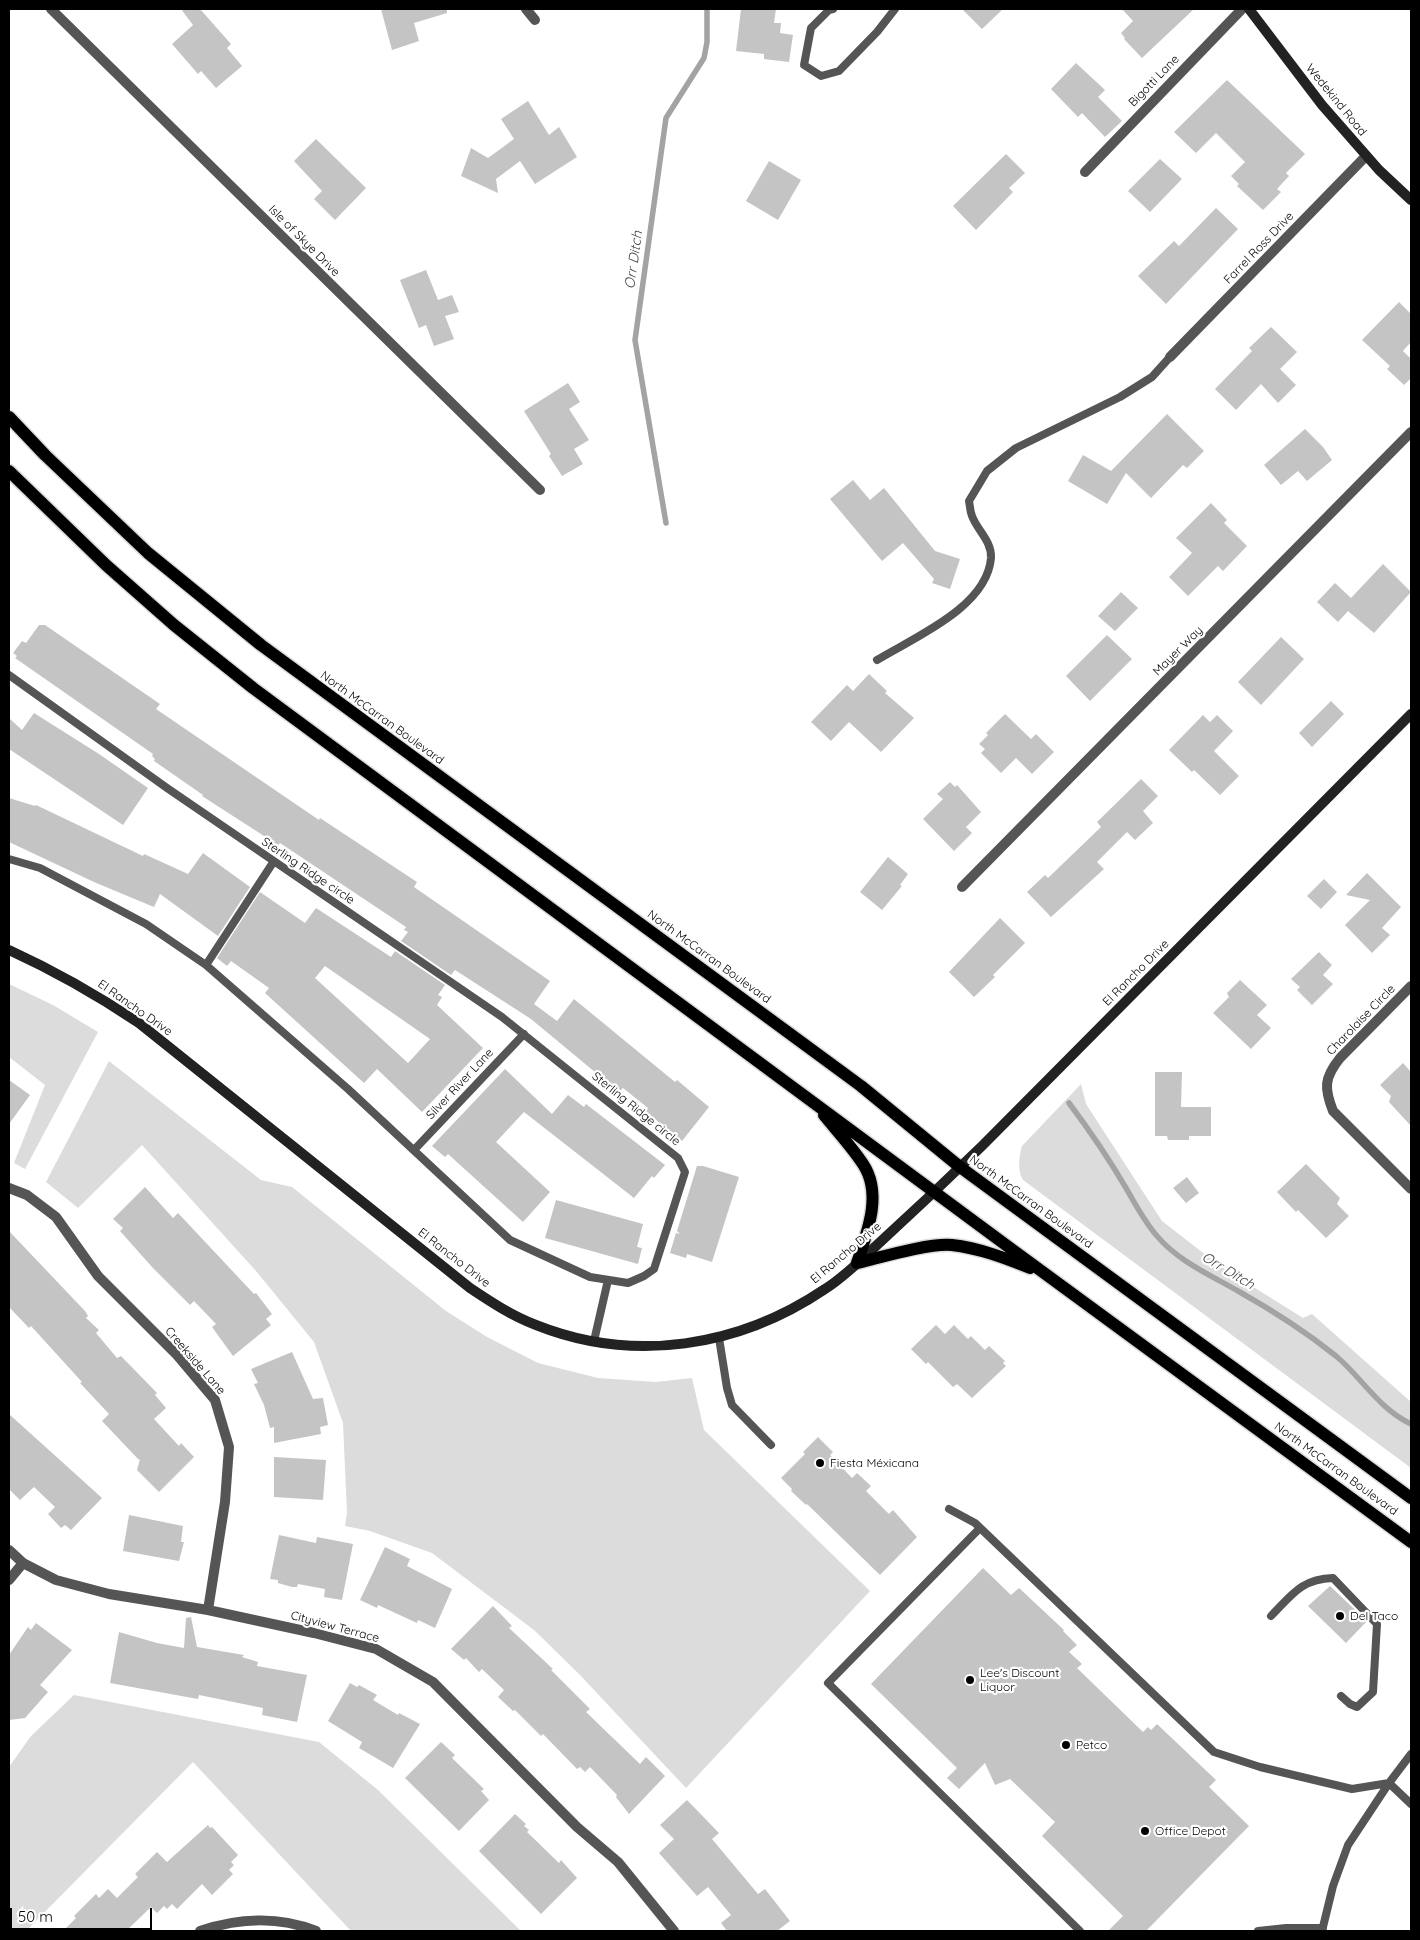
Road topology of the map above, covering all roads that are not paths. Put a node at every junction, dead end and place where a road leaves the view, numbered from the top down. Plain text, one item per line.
1 (51, 9) edge
2 (526, 9) edge
3 (833, 9) edge
4 (895, 9) edge
5 (1242, 9) edge
6 (1248, 9) edge
7 (535, 20) dead end
8 (1366, 156) junction
9 (1085, 172) dead end
10 (1411, 200) edge
11 (1170, 357) joint
12 (9, 417) edge
13 (1411, 432) edge
14 (9, 471) edge
15 (540, 490) dead end
16 (877, 660) dead end
17 (9, 675) edge
18 (1411, 714) edge
19 (9, 859) edge
20 (274, 861) junction
21 (962, 887) dead end
22 (9, 950) edge
23 (206, 965) junction
24 (1411, 986) edge
25 (524, 1034) junction
26 (813, 1102) junction
27 (414, 1150) junction
28 (960, 1167) junction
29 (9, 1188) edge
30 (1411, 1189) edge
31 (935, 1191) junction
32 (857, 1263) junction
33 (1049, 1276) junction
34 (608, 1280) junction
35 (719, 1338) junction
36 (594, 1341) junction
37 (771, 1445) dead end
38 (1411, 1498) edge
39 (949, 1509) dead end
40 (980, 1528) junction
41 (1411, 1542) edge
42 (9, 1550) edge
43 (22, 1563) junction
44 (9, 1580) edge
45 (208, 1610) junction
46 (1271, 1616) dead end
47 (1341, 1696) dead end
48 (1411, 1754) edge
49 (1389, 1783) junction
50 (1411, 1804) edge
51 (1322, 1929) edge
52 (200, 1931) edge
53 (316, 1931) edge
54 (674, 1931) edge
55 (1080, 1931) edge
56 (1258, 1931) edge

1 - 15 street, Isle of Skye Drive
2 - 7 street
3 - 4 lane
5 - 9 street, Bigotti Lane
6 - 8 main road, Wedekind Road
8 - 10 main road, Wedekind Road
8 - 11 street, Farrel Ross Drive
11 - 16 lane
12 - 28 main road, North McCarran Boulevard
13 - 21 street, Mayer Way
14 - 26 main road, North McCarran Boulevard
17 - 20 lane, Sterling Ridge circle
18 - 28 main road, El Rancho Drive
19 - 23 lane, Sterling Ridge circle
20 - 23 lane
20 - 25 lane, Sterling Ridge circle
22 - 36 main road, El Rancho Drive
23 - 27 lane, Sterling Ridge circle
24 - 30 street, Charolaise Circle
25 - 27 lane, Silver River Lane
25 - 34 lane, Sterling Ridge circle
26 - 31 main road, North McCarran Boulevard
26 - 32 main road
27 - 34 lane, Sterling Ridge circle
28 - 31 main road, El Rancho Drive
28 - 38 main road, North McCarran Boulevard
29 - 45 street, Creekside Lane
31 - 32 main road, El Rancho Drive
31 - 33 main road, North McCarran Boulevard
32 - 33 main road
32 - 35 main road, El Rancho Drive
33 - 41 main road, North McCarran Boulevard
34 - 36 lane
35 - 36 main road, El Rancho Drive
35 - 37 lane
39 - 40 lane
40 - 49 lane
40 - 55 lane
42 - 43 street, Cityview Terrace
43 - 44 street
43 - 45 street, Cityview Terrace
45 - 54 street, Cityview Terrace
46 - 47 lane
48 - 49 lane
49 - 50 lane
49 - 51 lane
51 - 56 lane
52 - 53 street

